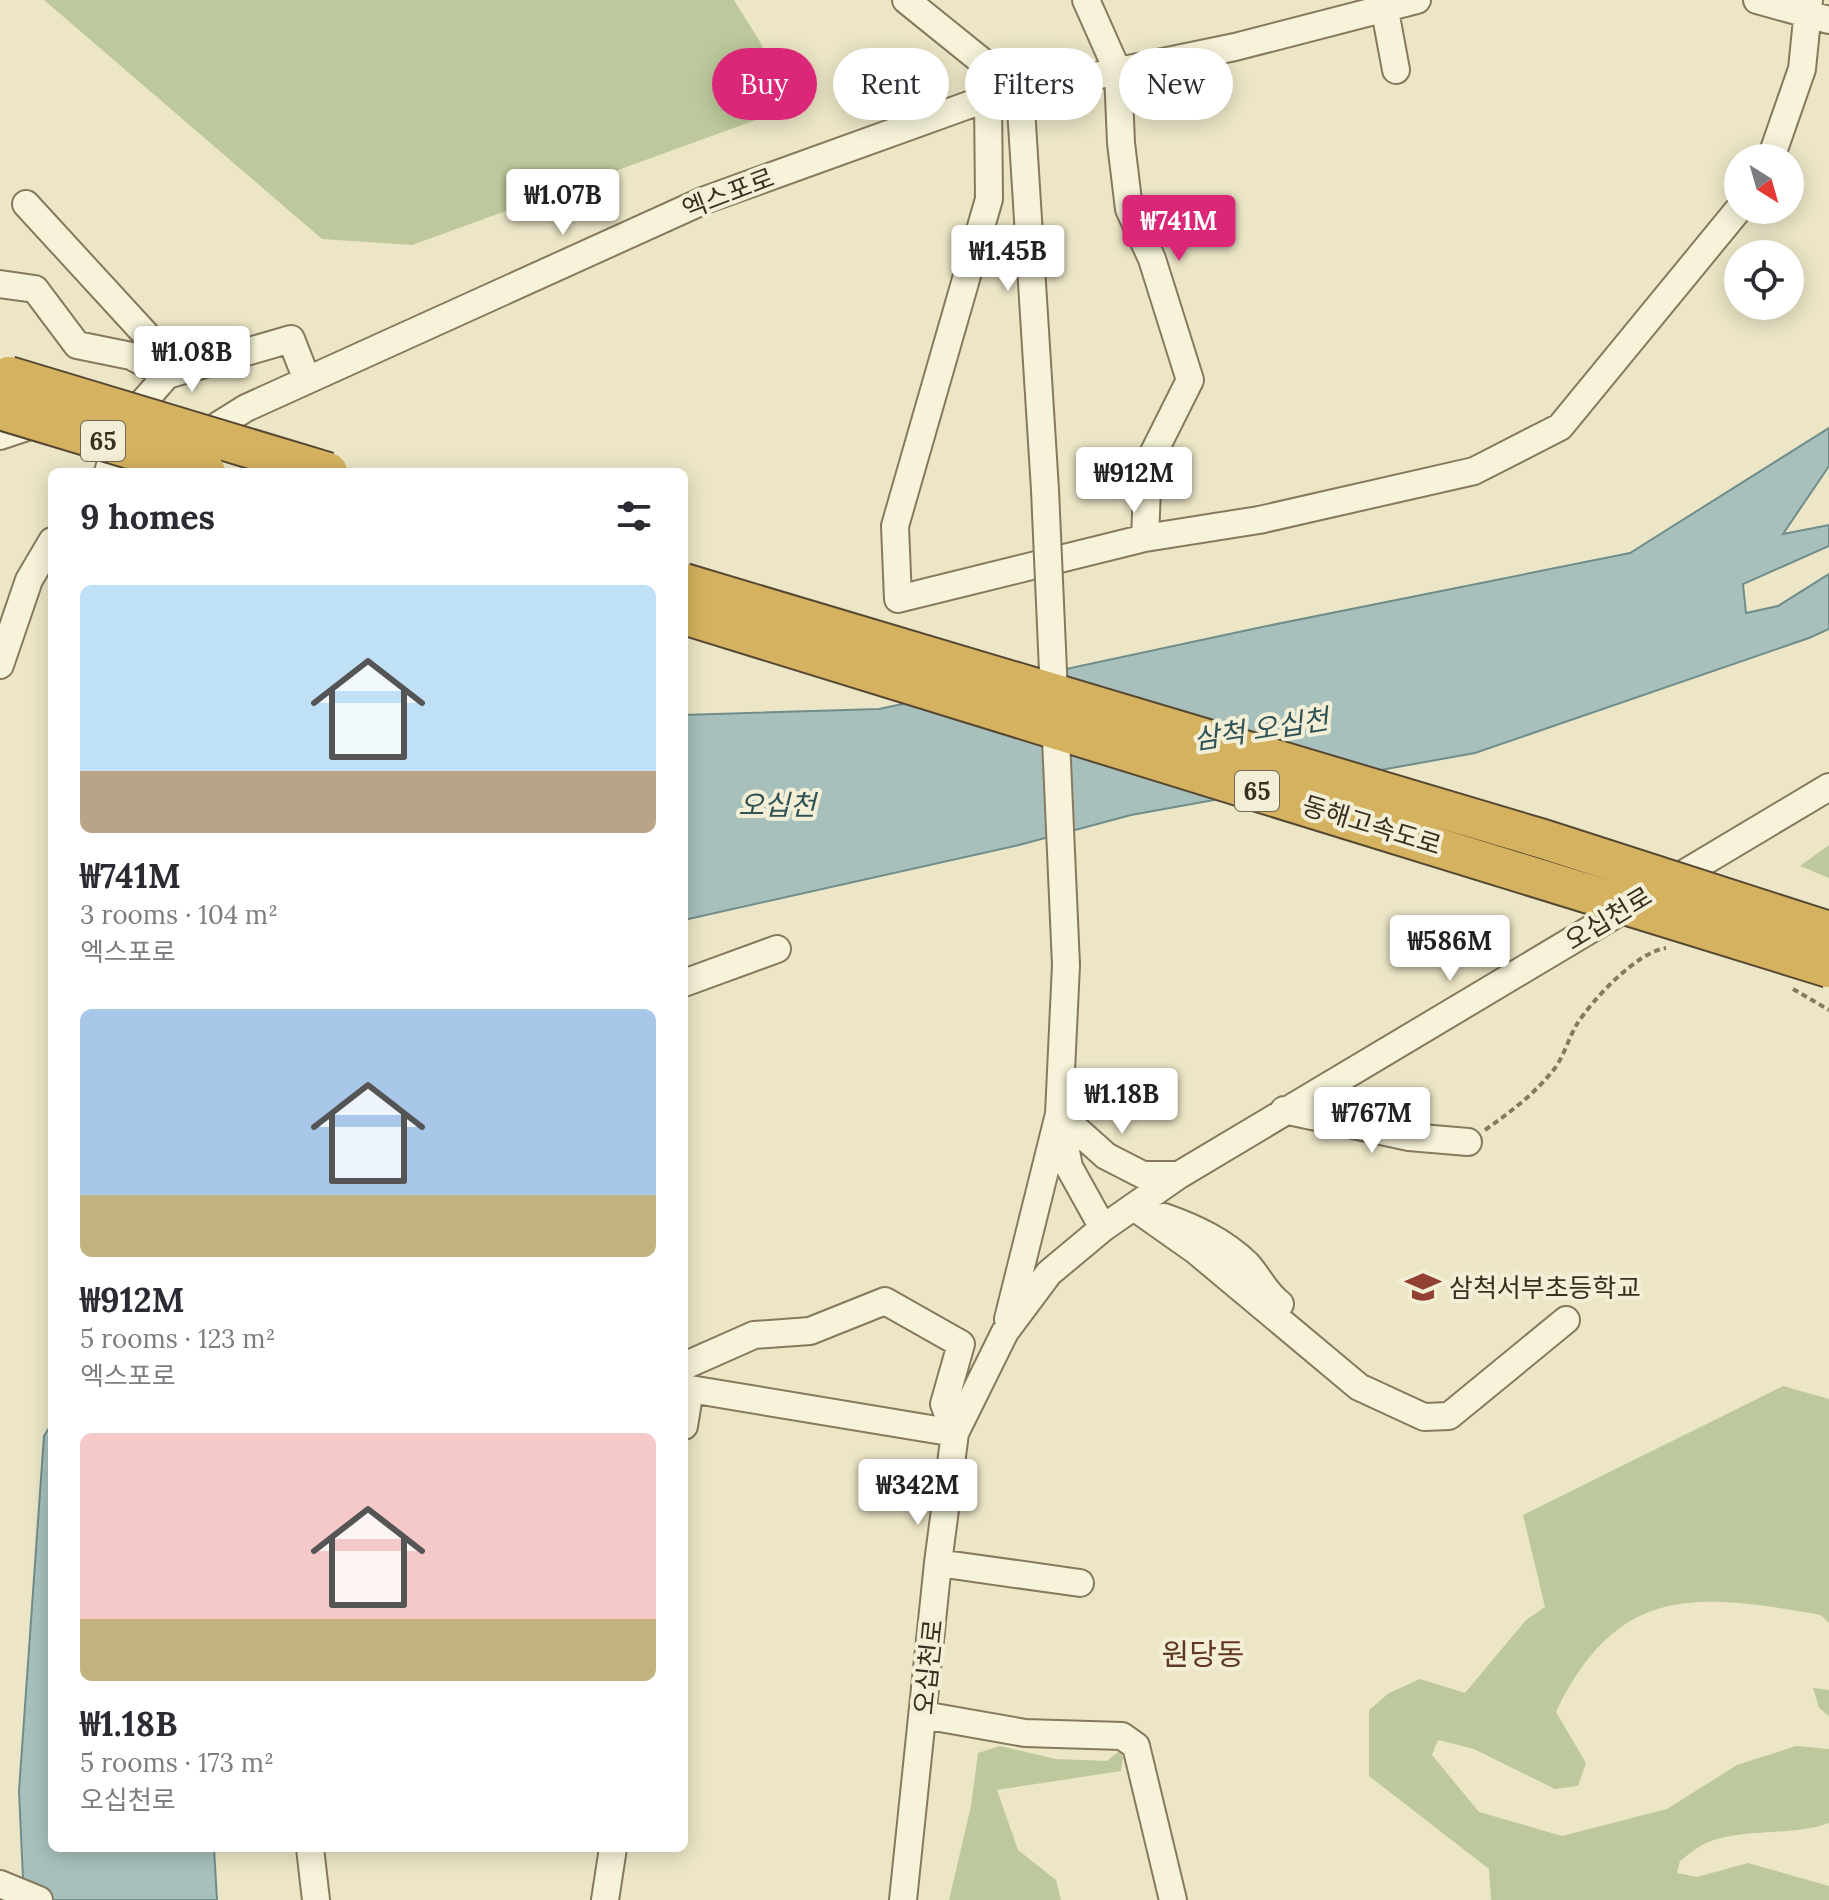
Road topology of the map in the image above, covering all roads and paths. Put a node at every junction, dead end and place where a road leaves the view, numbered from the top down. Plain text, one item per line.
1 (906, 0) edge
2 (1086, 0) edge
3 (1417, 0) edge
4 (1757, 0) edge
5 (1384, 3) edge
6 (1815, 11) edge
7 (965, 48) edge
8 (1396, 70) dead end
9 (1118, 72) junction
10 (1103, 75) edge
11 (965, 106) edge
12 (988, 120) edge
13 (1022, 120) edge
14 (1776, 144) edge
15 (26, 204) dead end
16 (1727, 224) edge
17 (0, 284) edge
18 (167, 375) junction
19 (307, 380) junction
20 (4, 393) edge
21 (123, 425) junction
22 (0, 436) edge
23 (109, 468) edge
24 (150, 468) edge
25 (196, 468) edge
26 (312, 468) edge
27 (1145, 538) junction
28 (48, 548) edge
29 (688, 584) edge
30 (688, 616) edge
31 (0, 665) edge
32 (1829, 787) edge
33 (1829, 931) edge
34 (1668, 948) dead end
35 (777, 949) dead end
36 (1829, 968) edge
37 (688, 982) edge
38 (1789, 986) dead end
39 (1829, 1010) edge
40 (1284, 1110) junction
41 (1059, 1114) junction
42 (1468, 1142) joint
43 (1179, 1175) junction
44 (1134, 1207) junction
45 (1103, 1228) junction
46 (1566, 1320) dead end
47 (1005, 1332) junction
48 (1357, 1367) dead end
49 (688, 1380) edge
50 (688, 1381) edge
51 (955, 1433) junction
52 (938, 1563) junction
53 (1080, 1583) dead end
54 (923, 1715) junction
55 (310, 1852) edge
56 (612, 1852) edge
57 (0, 1884) edge
58 (39, 1900) edge
59 (316, 1900) edge
60 (605, 1900) edge
61 (903, 1900) edge
62 (1173, 1900) edge

1 - 7 street
2 - 9 street
3 - 5 street, 엑스포로
4 - 6 street
5 - 8 street
5 - 9 street, 엑스포로
6 - 14 street
9 - 10 street, 엑스포로
9 - 27 street
11 - 19 street, 엑스포로
12 - 27 street
13 - 41 street, bridge
15 - 18 street
16 - 27 street
17 - 18 street
18 - 19 street
18 - 21 street
19 - 24 street, 엑스포로
20 - 25 highway, 65, bridge
20 - 26 highway, 65, bridge
21 - 22 street
21 - 23 street
28 - 31 street
29 - 33 highway, 동해고속도로 / 65, bridge
30 - 36 highway, 동해고속도로 / 65, bridge
32 - 40 street, 오십천로
34 - 42 path
35 - 37 street
38 - 39 path
40 - 42 street
40 - 43 street, 오십천로
41 - 43 street
41 - 45 street
41 - 47 street
43 - 44 street, 오십천로
44 - 45 street, 오십천로
44 - 46 street
44 - 48 street
45 - 47 street, 오십천로
47 - 51 street, 오십천로
49 - 51 street
50 - 51 street
51 - 52 street, 오십천로
52 - 53 street
52 - 54 street, 오십천로
54 - 61 street, 오십천로
54 - 62 street
55 - 59 street
56 - 60 street
57 - 58 street

